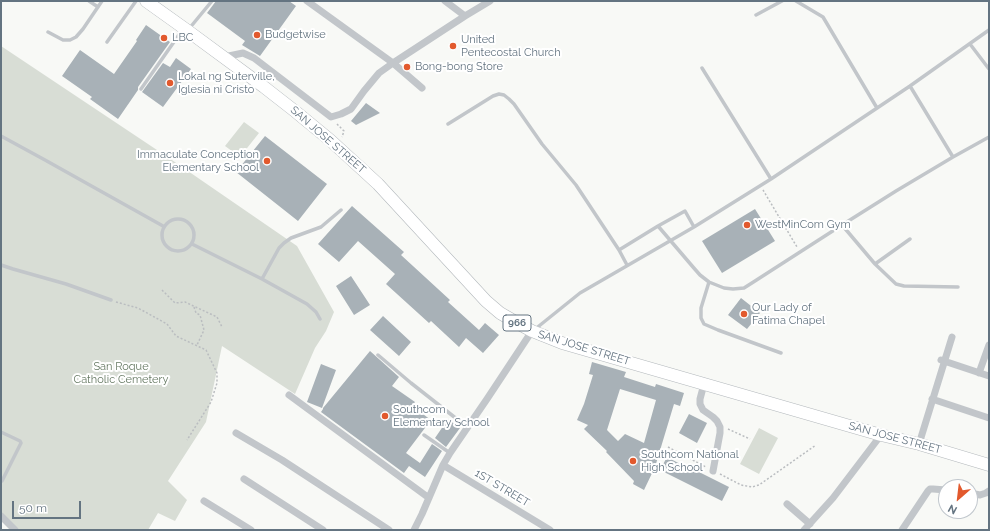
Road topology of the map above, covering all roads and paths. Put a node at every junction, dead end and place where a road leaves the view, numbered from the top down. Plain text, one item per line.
1 (90, 1) edge
2 (102, 1) edge
3 (136, 1) edge
4 (146, 1) edge
5 (212, 1) edge
6 (307, 1) edge
7 (445, 1) edge
8 (490, 1) edge
9 (782, 1) edge
10 (796, 1) edge
11 (98, 7) junction
12 (756, 15) dead end
13 (465, 16) junction
14 (186, 29) junction
15 (989, 30) edge
16 (48, 32) dead end
17 (107, 42) dead end
18 (970, 44) junction
19 (224, 57) junction
20 (393, 63) junction
21 (702, 68) dead end
22 (989, 69) edge
23 (910, 86) junction
24 (422, 88) dead end
25 (142, 89) dead end
26 (878, 108) junction
27 (448, 124) dead end
28 (1, 136) edge
29 (989, 137) edge
30 (954, 157) junction
31 (771, 179) junction
32 (760, 186) junction
33 (341, 210) dead end
34 (842, 225) junction
35 (163, 226) junction
36 (658, 226) junction
37 (694, 227) junction
38 (910, 239) dead end
39 (670, 241) junction
40 (192, 244) junction
41 (619, 250) junction
42 (800, 253) junction
43 (875, 264) junction
44 (1, 265) edge
45 (627, 265) junction
46 (262, 279) junction
47 (709, 282) junction
48 (958, 287) dead end
49 (162, 290) dead end
50 (111, 300) joint
51 (194, 307) junction
52 (320, 319) dead end
53 (222, 327) dead end
54 (532, 331) junction
55 (952, 337) dead end
56 (197, 345) junction
57 (989, 345) edge
58 (781, 353) dead end
59 (378, 355) dead end
60 (942, 361) junction
61 (979, 373) junction
62 (989, 376) edge
63 (704, 384) junction
64 (289, 395) dead end
65 (932, 399) junction
66 (989, 418) edge
67 (467, 427) junction
68 (720, 427) junction
69 (1, 432) edge
70 (236, 433) dead end
71 (424, 435) dead end
72 (881, 435) junction
73 (750, 439) dead end
74 (187, 440) dead end
75 (919, 444) junction
76 (816, 445) dead end
77 (668, 447) dead end
78 (450, 453) junction
79 (444, 465) junction
80 (989, 465) edge
81 (713, 471) junction
82 (244, 479) dead end
83 (2, 481) edge
84 (938, 490) edge
85 (989, 491) edge
86 (978, 495) edge
87 (429, 498) junction
88 (204, 501) dead end
89 (787, 504) dead end
90 (1, 516) edge
91 (810, 524) junction
92 (15, 530) edge
93 (251, 530) edge
94 (323, 530) edge
95 (389, 530) edge
96 (415, 530) edge
97 (550, 530) edge
98 (804, 530) edge
99 (902, 530) edge

1 - 11 lane
2 - 11 lane
3 - 17 lane
4 - 14 main road, SAN JOSE STREET / 966
5 - 14 lane
6 - 20 street
7 - 13 street
8 - 13 street
9 - 12 lane
10 - 26 lane
11 - 16 lane
13 - 20 street
14 - 19 main road, SAN JOSE STREET / 966
14 - 25 lane
15 - 18 lane
18 - 22 lane
18 - 23 lane
19 - 20 street
19 - 54 main road, SAN JOSE STREET / 966
20 - 24 street
21 - 31 lane
23 - 26 lane
23 - 30 lane
26 - 31 lane
27 - 41 lane
28 - 35 lane
29 - 30 lane
30 - 34 lane
31 - 32 lane
32 - 37 lane
32 - 42 path
33 - 46 lane
34 - 42 lane
34 - 43 lane
35 - 40 lane
35 - 40 lane
36 - 37 lane
36 - 39 lane
36 - 41 lane
37 - 39 lane
38 - 43 lane
39 - 45 lane
39 - 47 lane
40 - 46 lane
41 - 45 lane
42 - 47 lane
43 - 48 lane
44 - 50 lane
45 - 54 lane
46 - 52 lane
47 - 58 lane
49 - 51 path
50 - 56 path
51 - 53 path
51 - 56 path
54 - 63 main road, SAN JOSE STREET / 966
54 - 67 street
55 - 60 street
56 - 74 path
57 - 61 street
59 - 67 lane
60 - 61 street
60 - 65 street
61 - 62 street
63 - 68 street
63 - 72 main road, SAN JOSE STREET / 966
64 - 87 street
65 - 66 street
65 - 75 street
67 - 78 street
68 - 73 path
68 - 81 street
69 - 83 lane
70 - 95 street
71 - 78 lane
72 - 75 main road, SAN JOSE STREET / 966
72 - 91 street
75 - 80 main road, SAN JOSE STREET / 966
76 - 81 path
77 - 81 path
78 - 79 street
79 - 87 street
79 - 97 street, 1ST STREET
82 - 94 street
84 - 99 street
85 - 86 street
87 - 96 street
88 - 93 street
89 - 91 street
90 - 92 street
91 - 98 street

